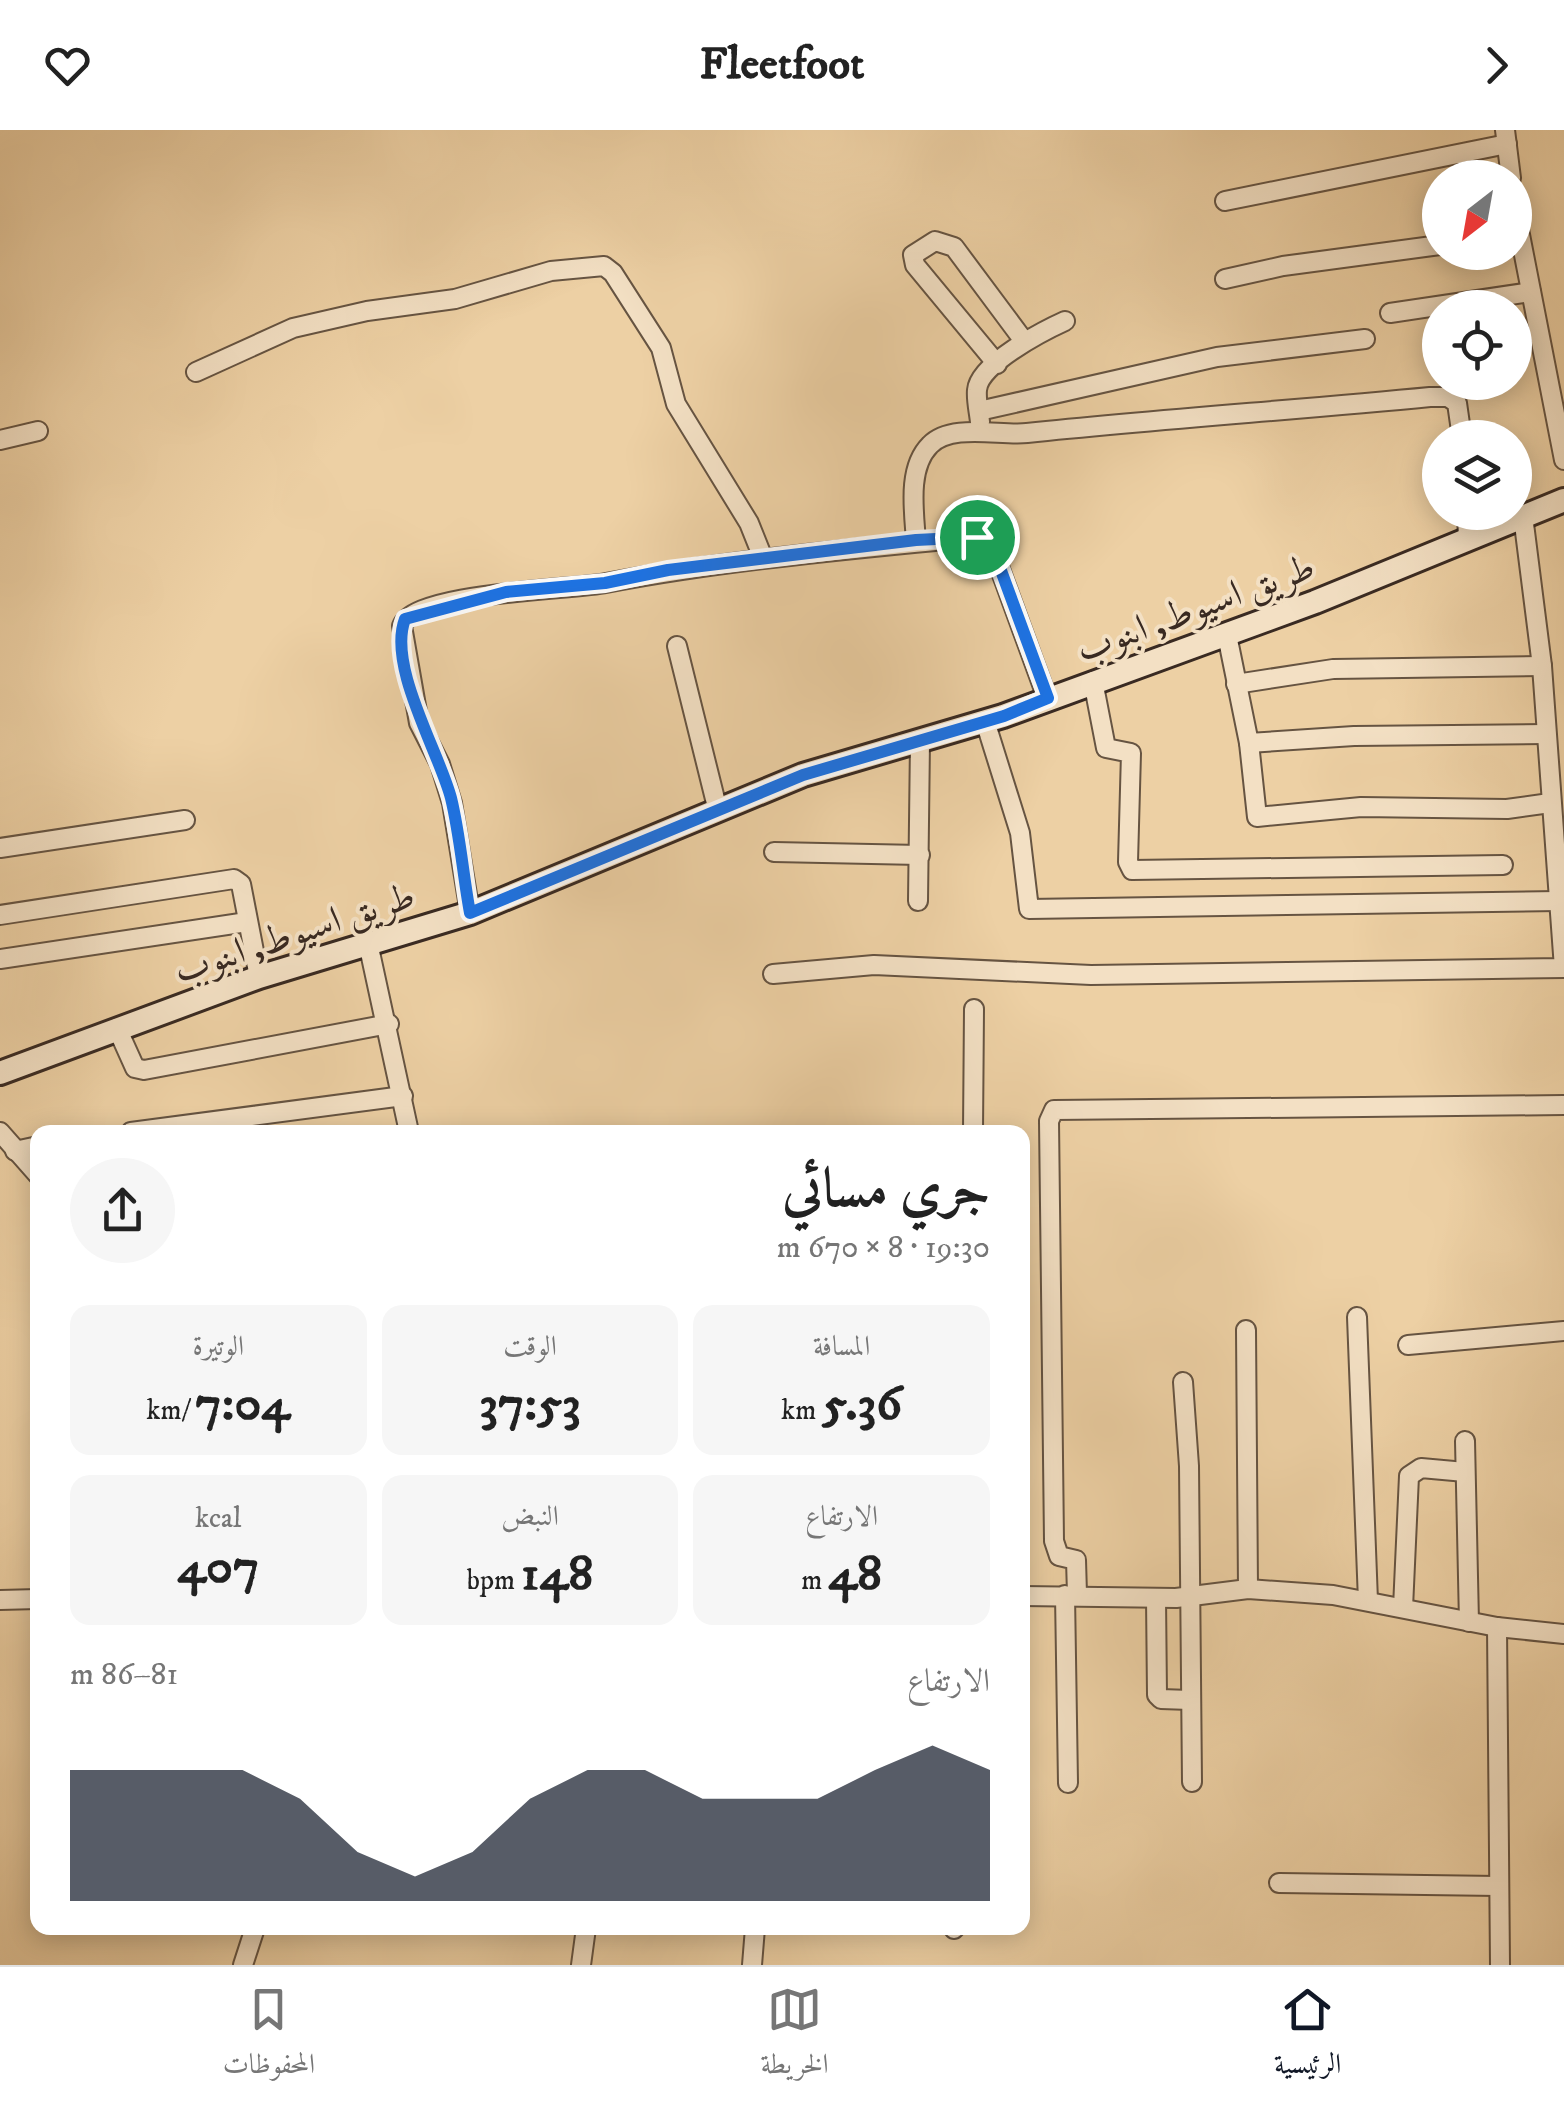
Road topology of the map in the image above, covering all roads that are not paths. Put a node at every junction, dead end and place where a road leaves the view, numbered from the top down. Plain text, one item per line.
1 (1506, 137) edge
2 (1225, 201) dead end
3 (1422, 247) edge
4 (1225, 279) dead end
5 (1532, 297) edge
6 (1422, 308) edge
7 (1390, 313) dead end
8 (1065, 320) dead end
9 (1365, 339) dead end
10 (1024, 341) junction
11 (997, 364) junction
12 (196, 372) dead end
13 (979, 411) junction
14 (1459, 420) edge
15 (38, 431) dead end
16 (980, 433) junction
17 (0, 440) edge
18 (1564, 460) edge
19 (1564, 500) edge
20 (1532, 512) edge
21 (1468, 530) edge
22 (1491, 530) edge
23 (1525, 530) edge
24 (916, 540) junction
25 (1468, 540) junction
26 (764, 558) junction
27 (1227, 635) junction
28 (677, 646) dead end
29 (1542, 666) junction
30 (1093, 681) junction
31 (1236, 684) junction
32 (1048, 698) junction
33 (985, 721) junction
34 (1546, 734) junction
35 (920, 742) junction
36 (1249, 742) junction
37 (1550, 803) junction
38 (717, 808) junction
39 (185, 820) dead end
40 (0, 848) edge
41 (774, 852) dead end
42 (920, 855) junction
43 (1503, 865) dead end
44 (918, 901) dead end
45 (1558, 901) junction
46 (470, 913) junction
47 (0, 915) edge
48 (247, 922) junction
49 (368, 944) junction
50 (0, 958) edge
51 (772, 974) dead end
52 (259, 977) junction
53 (974, 1009) dead end
54 (388, 1024) junction
55 (117, 1028) junction
56 (0, 1073) edge
57 (403, 1096) junction
58 (1564, 1105) edge
59 (184, 1125) edge
60 (408, 1125) edge
61 (973, 1125) edge
62 (0, 1132) edge
63 (30, 1148) edge
64 (15, 1151) junction
65 (30, 1167) edge
66 (1358, 1317) dead end
67 (1246, 1330) dead end
68 (1564, 1330) edge
69 (1408, 1345) dead end
70 (1183, 1382) dead end
71 (1465, 1442) dead end
72 (1465, 1472) junction
73 (1248, 1590) junction
74 (1071, 1594) junction
75 (1030, 1596) edge
76 (30, 1598) edge
77 (1156, 1598) junction
78 (1191, 1598) junction
79 (0, 1600) edge
80 (1368, 1601) junction
81 (1403, 1608) junction
82 (1469, 1622) junction
83 (1496, 1627) junction
84 (1564, 1634) edge
85 (1190, 1700) junction
86 (1192, 1782) dead end
87 (1068, 1783) dead end
88 (1279, 1884) dead end
89 (1498, 1886) junction
90 (253, 1935) edge
91 (585, 1935) edge
92 (754, 1935) edge
93 (242, 1965) edge
94 (581, 1965) edge
95 (752, 1965) edge
96 (1500, 1965) edge

1 - 2 street
3 - 4 street
5 - 18 street
6 - 7 street
8 - 10 street
9 - 13 street
10 - 11 street
10 - 11 street
11 - 13 street
12 - 26 street
13 - 16 street
14 - 16 street
15 - 17 street
16 - 24 street
19 - 20 street, طريق اسيوط, ابنوب
21 - 25 street
22 - 25 street, طريق اسيوط, ابنوب
23 - 29 street
24 - 26 street
24 - 32 street
25 - 27 street, طريق اسيوط, ابنوب
26 - 46 street
27 - 30 street, طريق اسيوط, ابنوب
27 - 31 street
28 - 38 street
29 - 31 street
29 - 34 street
30 - 32 street, طريق اسيوط, ابنوب
30 - 43 street
31 - 36 street
32 - 33 street, طريق اسيوط, ابنوب
33 - 35 street, طريق اسيوط, ابنوب
33 - 45 street
34 - 36 street
34 - 37 street
35 - 38 street, طريق اسيوط, ابنوب
35 - 42 street
36 - 37 street
37 - 45 street
38 - 46 street, طريق اسيوط, ابنوب
39 - 40 street
41 - 42 street
42 - 44 street
45 - 51 street
46 - 49 street, طريق اسيوط, ابنوب
47 - 48 street
48 - 50 street
48 - 52 street
49 - 52 street, طريق اسيوط, ابنوب
49 - 54 street
52 - 55 street, طريق اسيوط, ابنوب
53 - 61 street
54 - 55 street
54 - 57 street
55 - 56 street, طريق اسيوط, ابنوب
57 - 59 street
57 - 60 street
58 - 74 street
62 - 64 street
63 - 64 street
64 - 65 street
66 - 80 street
67 - 73 street
68 - 69 street
70 - 78 street
71 - 72 street
72 - 81 street
72 - 82 street
73 - 78 street
73 - 80 street
74 - 75 street
74 - 77 street
74 - 87 street
76 - 79 street
77 - 78 street
77 - 85 street
78 - 85 street
80 - 81 street
81 - 82 street
82 - 83 street
83 - 84 street
83 - 89 street
85 - 86 street
88 - 89 street
89 - 96 street
90 - 93 street
91 - 94 street
92 - 95 street

